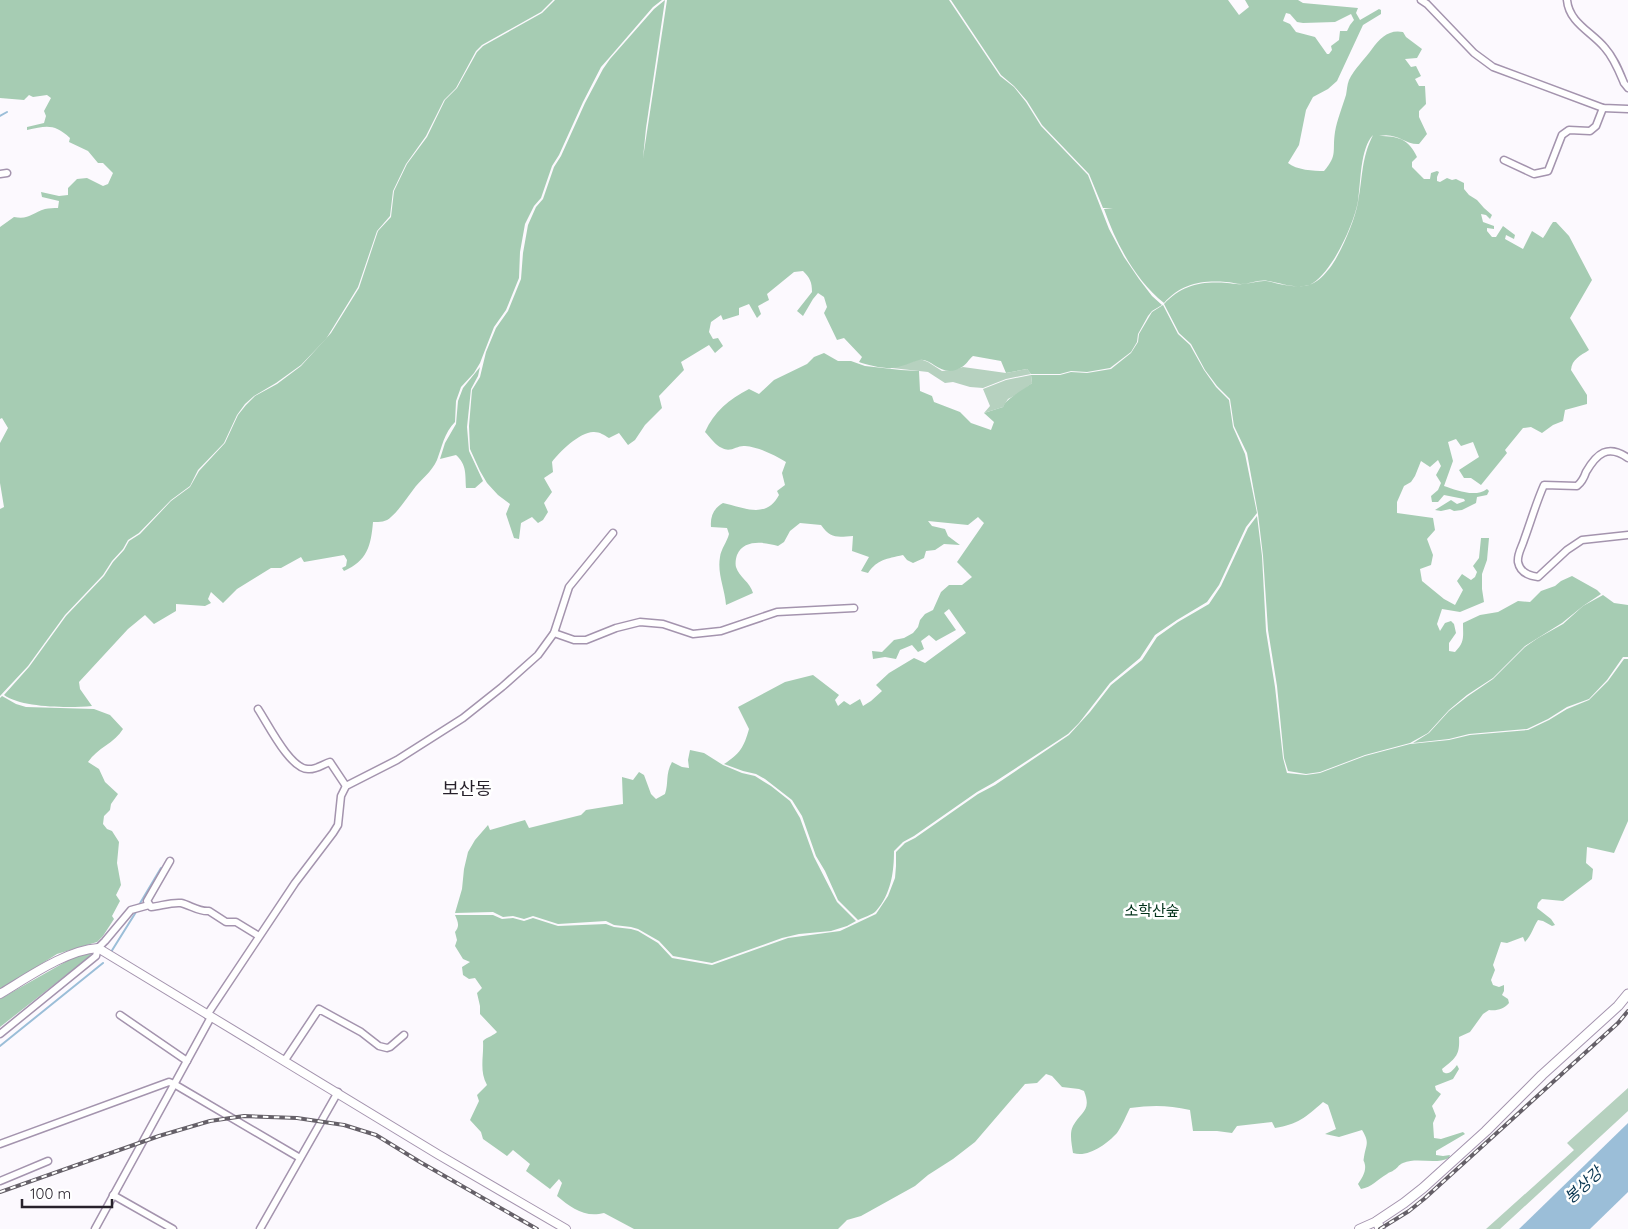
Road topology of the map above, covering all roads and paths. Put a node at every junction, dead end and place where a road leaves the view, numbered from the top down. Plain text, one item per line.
1 (1421, 0) edge
2 (1567, 0) edge
3 (1628, 88) edge
4 (1603, 108) junction
5 (1628, 109) edge
6 (1504, 160) dead end
7 (1628, 458) edge
8 (613, 533) dead end
9 (1628, 535) edge
10 (854, 608) dead end
11 (554, 633) junction
12 (258, 709) dead end
13 (346, 786) junction
14 (170, 861) dead end
15 (142, 907) junction
16 (260, 936) junction
17 (98, 948) junction
18 (0, 994) edge
19 (1628, 994) edge
20 (120, 1015) dead end
21 (209, 1016) junction
22 (0, 1034) edge
23 (404, 1036) dead end
24 (285, 1060) junction
25 (187, 1061) junction
26 (174, 1084) junction
27 (338, 1092) junction
28 (0, 1144) edge
29 (300, 1158) junction
30 (48, 1161) dead end
31 (0, 1181) edge
32 (113, 1195) junction
33 (1378, 1225) edge
34 (95, 1229) edge
35 (174, 1229) edge
36 (260, 1229) edge
37 (566, 1229) edge
38 (1360, 1229) edge

1 - 4 street
2 - 3 street
4 - 5 street
4 - 6 street
7 - 9 street
8 - 11 street
10 - 11 street
11 - 13 street
12 - 13 street
13 - 16 street
14 - 15 street
15 - 16 street
15 - 17 street
16 - 21 street
17 - 18 street
17 - 21 street
17 - 22 street
19 - 33 main road
20 - 25 street
21 - 24 street
21 - 25 street
23 - 24 street
24 - 27 street
25 - 26 street
26 - 28 street
26 - 29 street
26 - 32 street
27 - 29 street
27 - 37 street
29 - 36 street
30 - 31 street
32 - 34 street
32 - 35 street
33 - 38 street

